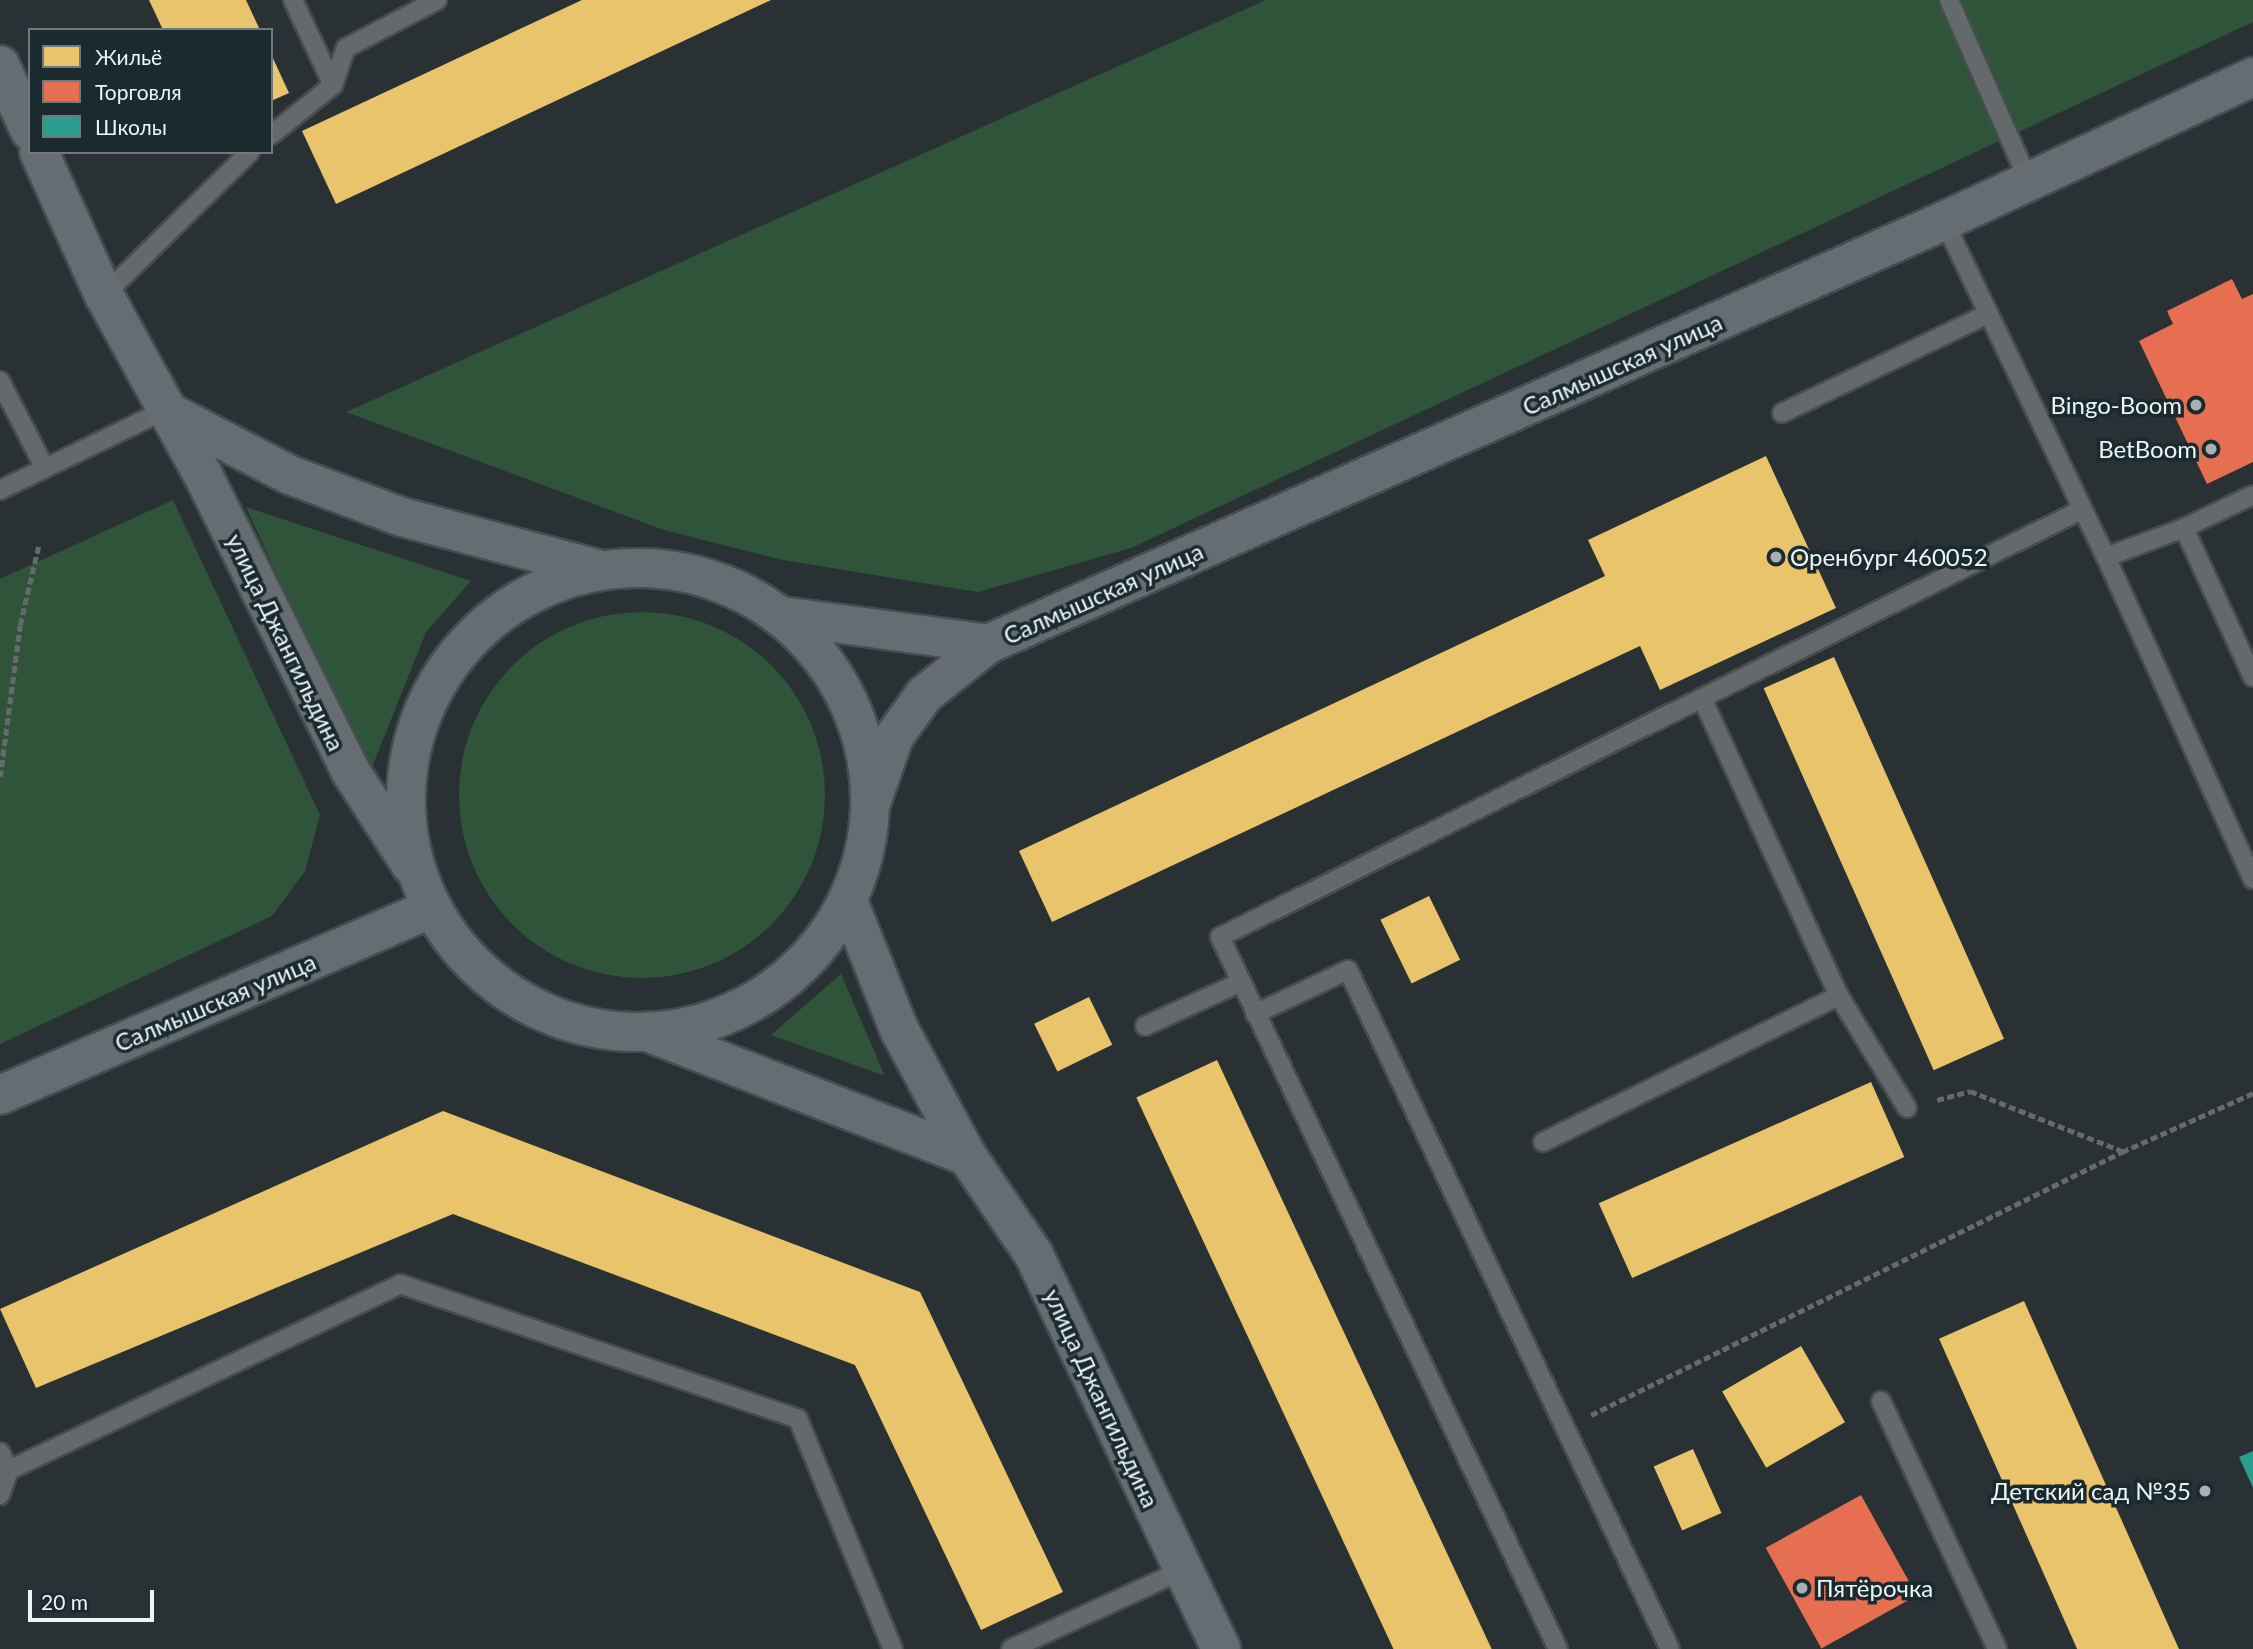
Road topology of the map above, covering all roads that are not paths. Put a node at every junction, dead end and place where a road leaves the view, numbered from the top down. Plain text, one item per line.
1 (293, 0) edge
2 (437, 0) edge
3 (1949, 0) edge
4 (0, 65) edge
5 (2253, 77) edge
6 (333, 85) junction
7 (28, 127) edge
8 (273, 133) edge
9 (40, 154) edge
10 (248, 154) edge
11 (2029, 182) junction
12 (1944, 222) junction
13 (104, 295) junction
14 (1988, 314) junction
15 (0, 381) edge
16 (165, 410) junction
17 (1782, 413) dead end
18 (45, 468) junction
19 (0, 490) edge
20 (2253, 495) edge
21 (2083, 509) junction
22 (2184, 528) junction
23 (2106, 557) junction
24 (597, 569) junction
25 (782, 616) junction
26 (988, 644) junction
27 (2253, 677) edge
28 (1702, 698) junction
29 (871, 803) junction
30 (414, 869) junction
31 (2253, 879) edge
32 (848, 901) junction
33 (430, 909) junction
34 (1241, 982) junction
35 (1839, 996) junction
36 (1255, 1014) junction
37 (1145, 1026) dead end
38 (652, 1034) junction
39 (0, 1095) edge
40 (1907, 1108) road end
41 (1543, 1142) dead end
42 (967, 1156) junction
43 (1881, 1401) dead end
44 (0, 1452) edge
45 (9, 1470) junction
46 (0, 1495) edge
47 (1183, 1570) junction
48 (893, 1649) edge
49 (1014, 1649) edge
50 (1220, 1649) edge
51 (1558, 1649) edge
52 (1670, 1649) edge
53 (1997, 1649) edge

1 - 6 lane
2 - 6 lane
3 - 11 lane
4 - 7 main road
5 - 11 main road, Салмышская улица
6 - 8 lane
9 - 13 main road, улица Джангильдина
10 - 13 lane
11 - 12 main road, Салмышская улица
12 - 14 lane
12 - 26 main road, Салмышская улица
13 - 16 main road, улица Джангильдина
14 - 17 lane
14 - 21 lane
15 - 18 lane
16 - 18 lane
16 - 24 main road
16 - 30 main road, улица Джангильдина
18 - 19 lane
20 - 22 lane
21 - 23 lane
21 - 28 lane
22 - 23 lane
22 - 27 lane
23 - 31 lane
24 - 25 main road
24 - 30 main road
25 - 26 main road, Салмышская улица
25 - 29 main road
26 - 29 main road, Салмышская улица
28 - 34 lane
28 - 35 lane
29 - 32 main road, Салмышская улица
30 - 33 main road
32 - 38 main road
32 - 42 main road, улица Джангильдина
33 - 38 main road
33 - 39 main road, Салмышская улица
34 - 36 lane
34 - 37 lane
35 - 40 lane
35 - 41 lane
36 - 51 lane
36 - 52 lane
38 - 42 main road
42 - 47 main road, улица Джангильдина
43 - 53 lane
44 - 45 lane
45 - 46 lane
45 - 48 lane
47 - 49 lane
47 - 50 main road, улица Джангильдина

